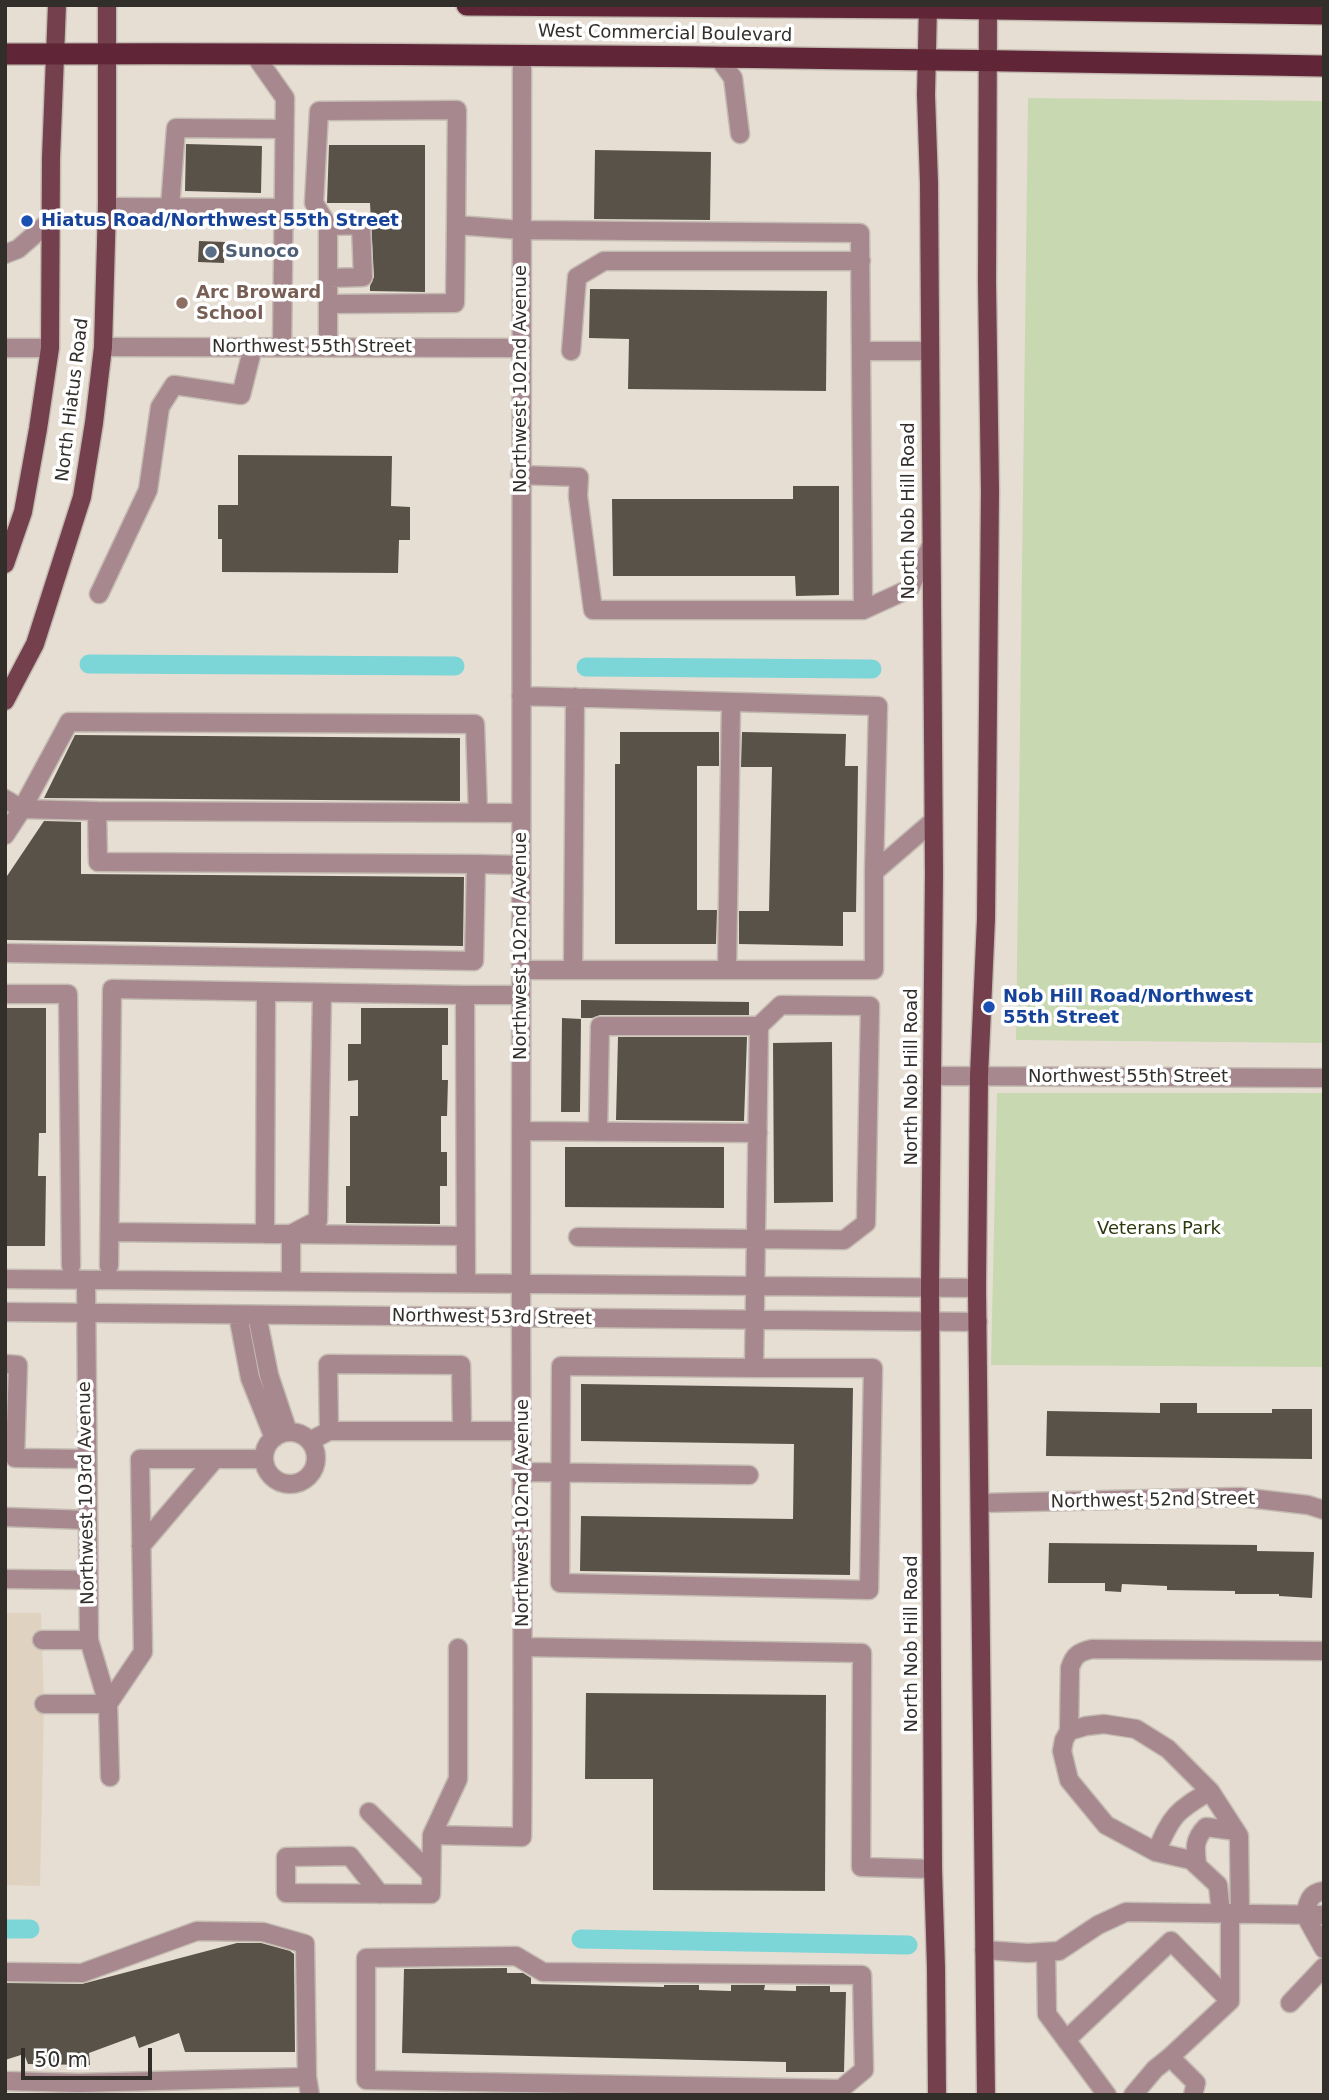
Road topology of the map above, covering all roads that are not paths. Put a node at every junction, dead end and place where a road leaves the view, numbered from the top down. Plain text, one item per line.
1 (57, 5) edge
2 (107, 5) edge
3 (467, 5) edge
4 (582, 6) edge
5 (928, 6) edge
6 (988, 7) edge
7 (1324, 14) edge
8 (107, 52) junction
9 (55, 53) junction
10 (5, 54) edge
11 (254, 54) junction
12 (522, 56) junction
13 (718, 57) junction
14 (928, 60) junction
15 (987, 61) junction
16 (1324, 66) edge
17 (283, 129) junction
18 (740, 134) dead end
19 (107, 207) junction
20 (170, 207) junction
21 (283, 208) junction
22 (50, 221) junction
23 (456, 225) junction
24 (328, 226) junction
25 (522, 230) junction
26 (5, 254) edge
27 (861, 261) junction
28 (328, 278) junction
29 (328, 304) junction
30 (103, 347) junction
31 (253, 347) junction
32 (282, 347) junction
33 (328, 347) junction
34 (5, 348) edge
35 (50, 348) junction
36 (520, 348) junction
37 (571, 351) dead end
38 (861, 351) junction
39 (929, 351) junction
40 (520, 475) junction
41 (930, 548) junction
42 (5, 564) edge
43 (99, 594) dead end
44 (863, 610) junction
45 (521, 696) junction
46 (575, 697) junction
47 (5, 701) edge
48 (731, 702) junction
49 (5, 799) edge
50 (22, 809) junction
51 (97, 811) junction
52 (478, 813) junction
53 (521, 813) junction
54 (932, 822) junction
55 (5, 835) edge
56 (476, 864) junction
57 (521, 865) junction
58 (874, 872) junction
59 (5, 953) edge
60 (521, 970) junction
61 (573, 970) junction
62 (727, 970) junction
63 (267, 992) junction
64 (322, 993) junction
65 (5, 994) edge
66 (465, 995) junction
67 (521, 995) junction
68 (760, 1026) junction
69 (933, 1076) junction
70 (979, 1076) junction
71 (1324, 1078) edge
72 (521, 1131) junction
73 (598, 1132) junction
74 (758, 1133) junction
75 (110, 1232) junction
76 (265, 1234) junction
77 (291, 1234) junction
78 (465, 1236) junction
79 (578, 1237) dead end
80 (757, 1238) junction
81 (71, 1266) dead end
82 (109, 1266) dead end
83 (5, 1279) edge
84 (86, 1280) junction
85 (290, 1280) junction
86 (466, 1283) junction
87 (521, 1284) junction
88 (756, 1286) junction
89 (930, 1288) junction
90 (977, 1289) junction
91 (5, 1312) edge
92 (86, 1313) junction
93 (238, 1315) junction
94 (257, 1315) junction
95 (521, 1318) junction
96 (755, 1320) junction
97 (931, 1322) junction
98 (978, 1322) junction
99 (5, 1364) edge
100 (754, 1368) junction
101 (329, 1431) junction
102 (462, 1431) junction
103 (522, 1431) junction
104 (281, 1435) junction
105 (310, 1441) junction
106 (86, 1459) junction
107 (215, 1459) junction
108 (264, 1459) junction
109 (10, 1460) edge
110 (523, 1472) junction
111 (560, 1472) junction
112 (749, 1475) dead end
113 (981, 1503) junction
114 (1324, 1510) edge
115 (5, 1517) edge
116 (87, 1520) junction
117 (141, 1546) junction
118 (5, 1579) edge
119 (88, 1580) junction
120 (42, 1640) dead end
121 (89, 1640) junction
122 (524, 1647) junction
123 (458, 1648) dead end
124 (1324, 1651) edge
125 (44, 1704) dead end
126 (108, 1704) junction
127 (1069, 1731) junction
128 (110, 1777) dead end
129 (1210, 1791) junction
130 (369, 1812) dead end
131 (1236, 1831) junction
132 (432, 1835) junction
133 (1156, 1852) junction
134 (1196, 1864) junction
135 (933, 1869) junction
136 (431, 1874) junction
137 (1324, 1891) edge
138 (380, 1894) junction
139 (1230, 1913) junction
140 (1305, 1915) junction
141 (1324, 1915) edge
142 (1324, 1949) edge
143 (984, 1950) junction
144 (1046, 1952) junction
145 (1324, 1967) edge
146 (5, 1972) edge
147 (1230, 2001) junction
148 (1290, 2003) dead end
149 (1066, 2040) junction
150 (1170, 2057) junction
151 (5, 2081) edge
152 (308, 2086) edge
153 (79, 2089) edge
154 (598, 2090) edge
155 (937, 2095) edge
156 (986, 2095) edge
157 (1107, 2095) edge
158 (1133, 2095) edge
159 (1192, 2095) edge

1 - 9 main road, North Hiatus Road
2 - 8 main road, North Hiatus Road
3 - 4 highway, West Commercial Boulevard
4 - 5 highway, West Commercial Boulevard
5 - 6 highway, West Commercial Boulevard
5 - 14 main road, North Nob Hill Road
6 - 7 highway, West Commercial Boulevard
6 - 15 main road
8 - 9 highway, West Commercial Boulevard
8 - 11 highway, West Commercial Boulevard
8 - 19 main road, North Hiatus Road
9 - 10 highway, West Commercial Boulevard
9 - 22 main road, North Hiatus Road
11 - 12 highway, West Commercial Boulevard
11 - 17 street
12 - 13 highway, West Commercial Boulevard
12 - 25 street, Northwest 102nd Avenue
13 - 14 highway, West Commercial Boulevard
13 - 18 street
14 - 15 highway, West Commercial Boulevard
14 - 39 main road, North Nob Hill Road
15 - 16 highway, West Commercial Boulevard
15 - 70 main road
17 - 20 street
17 - 21 street
19 - 20 street
19 - 30 main road, North Hiatus Road
20 - 21 street
21 - 32 street
22 - 26 street
22 - 35 main road, North Hiatus Road
23 - 24 street
23 - 25 street
23 - 29 street
24 - 28 street
24 - 28 street
25 - 27 street
25 - 36 street, Northwest 102nd Avenue
27 - 37 street
27 - 38 street
28 - 29 street
29 - 33 street
30 - 31 street, Northwest 55th Street
30 - 47 main road, North Hiatus Road
31 - 32 street, Northwest 55th Street
31 - 43 street
32 - 33 street, Northwest 55th Street
33 - 36 street, Northwest 55th Street
34 - 35 street
35 - 42 main road, North Hiatus Road
36 - 40 street, Northwest 102nd Avenue
38 - 39 street
38 - 44 street
39 - 41 main road, North Nob Hill Road
40 - 44 street
40 - 45 street, Northwest 102nd Avenue
41 - 44 street
41 - 54 main road, North Nob Hill Road
45 - 46 street
45 - 53 street, Northwest 102nd Avenue
46 - 48 street
46 - 61 street
48 - 58 street
48 - 62 street
49 - 50 street
50 - 51 street
50 - 52 street
50 - 55 street
51 - 52 street
51 - 56 street
52 - 53 street
53 - 57 street, Northwest 102nd Avenue
54 - 58 street
54 - 69 main road, North Nob Hill Road
56 - 57 street
56 - 59 street
57 - 60 street, Northwest 102nd Avenue
58 - 62 street
60 - 61 street
60 - 67 street, Northwest 102nd Avenue
61 - 62 street
63 - 64 street
63 - 75 street
63 - 76 street
64 - 66 street
64 - 77 street
65 - 81 street
66 - 67 street
66 - 78 street
67 - 72 street, Northwest 102nd Avenue
68 - 73 street
68 - 74 street
68 - 80 street
69 - 70 street, Northwest 55th Street
69 - 89 main road, North Nob Hill Road
70 - 71 street, Northwest 55th Street
70 - 90 main road
72 - 73 street
72 - 87 street, Northwest 102nd Avenue
73 - 74 street
74 - 80 street
75 - 76 street
75 - 82 street
76 - 77 street
77 - 78 street
77 - 85 street
78 - 86 street
79 - 80 street
80 - 88 street
83 - 84 street, Northwest 53rd Street
84 - 85 street, Northwest 53rd Street
84 - 92 street, Northwest 103rd Avenue
85 - 86 street, Northwest 53rd Street
86 - 87 street, Northwest 53rd Street
87 - 88 street, Northwest 53rd Street
87 - 95 street, Northwest 102nd Avenue
88 - 89 street, Northwest 53rd Street
88 - 96 street
89 - 90 street, Northwest 53rd Street
89 - 97 main road, North Nob Hill Road
90 - 98 main road
91 - 92 street, Northwest 53rd Street
92 - 93 street, Northwest 53rd Street
92 - 106 street, Northwest 103rd Avenue
93 - 94 street, Northwest 53rd Street
93 - 104 street
94 - 95 street, Northwest 53rd Street
94 - 104 street
95 - 96 street, Northwest 53rd Street
95 - 103 street, Northwest 102nd Avenue
96 - 97 street, Northwest 53rd Street
96 - 100 street
97 - 98 street, Northwest 53rd Street
97 - 135 main road, North Nob Hill Road
98 - 113 main road
99 - 109 street
100 - 111 street
100 - 111 street
101 - 102 street
101 - 102 street
101 - 105 street
102 - 103 street
103 - 110 street, Northwest 102nd Avenue
104 - 105 street
104 - 108 street
105 - 108 street
106 - 109 street
106 - 116 street, Northwest 103rd Avenue
107 - 108 street
107 - 117 street
107 - 117 street
110 - 111 street
110 - 122 street, Northwest 102nd Avenue
111 - 112 street
113 - 114 street, Northwest 52nd Street
113 - 143 main road
115 - 116 street
116 - 119 street, Northwest 103rd Avenue
117 - 126 street
118 - 119 street
119 - 121 street, Northwest 103rd Avenue
120 - 121 street
121 - 126 street, Northwest 103rd Avenue
122 - 132 street, Northwest 102nd Avenue
122 - 135 street
123 - 132 street
124 - 127 street
125 - 126 street
126 - 128 street, Northwest 103rd Avenue
127 - 129 street
127 - 133 street
129 - 131 street
129 - 133 street
130 - 136 street
131 - 134 street
131 - 139 street
132 - 136 street
133 - 134 street
134 - 139 street
135 - 155 main road, North Nob Hill Road
136 - 138 street
137 - 140 street
138 - 138 street
139 - 140 street
139 - 144 street
139 - 147 street
140 - 141 street
140 - 142 street
143 - 144 street
143 - 156 main road
144 - 149 street
145 - 148 street
146 - 152 street
147 - 149 street
147 - 150 street
149 - 157 street
150 - 158 street
150 - 159 street
151 - 153 street
152 - 153 street
154 - 154 street

